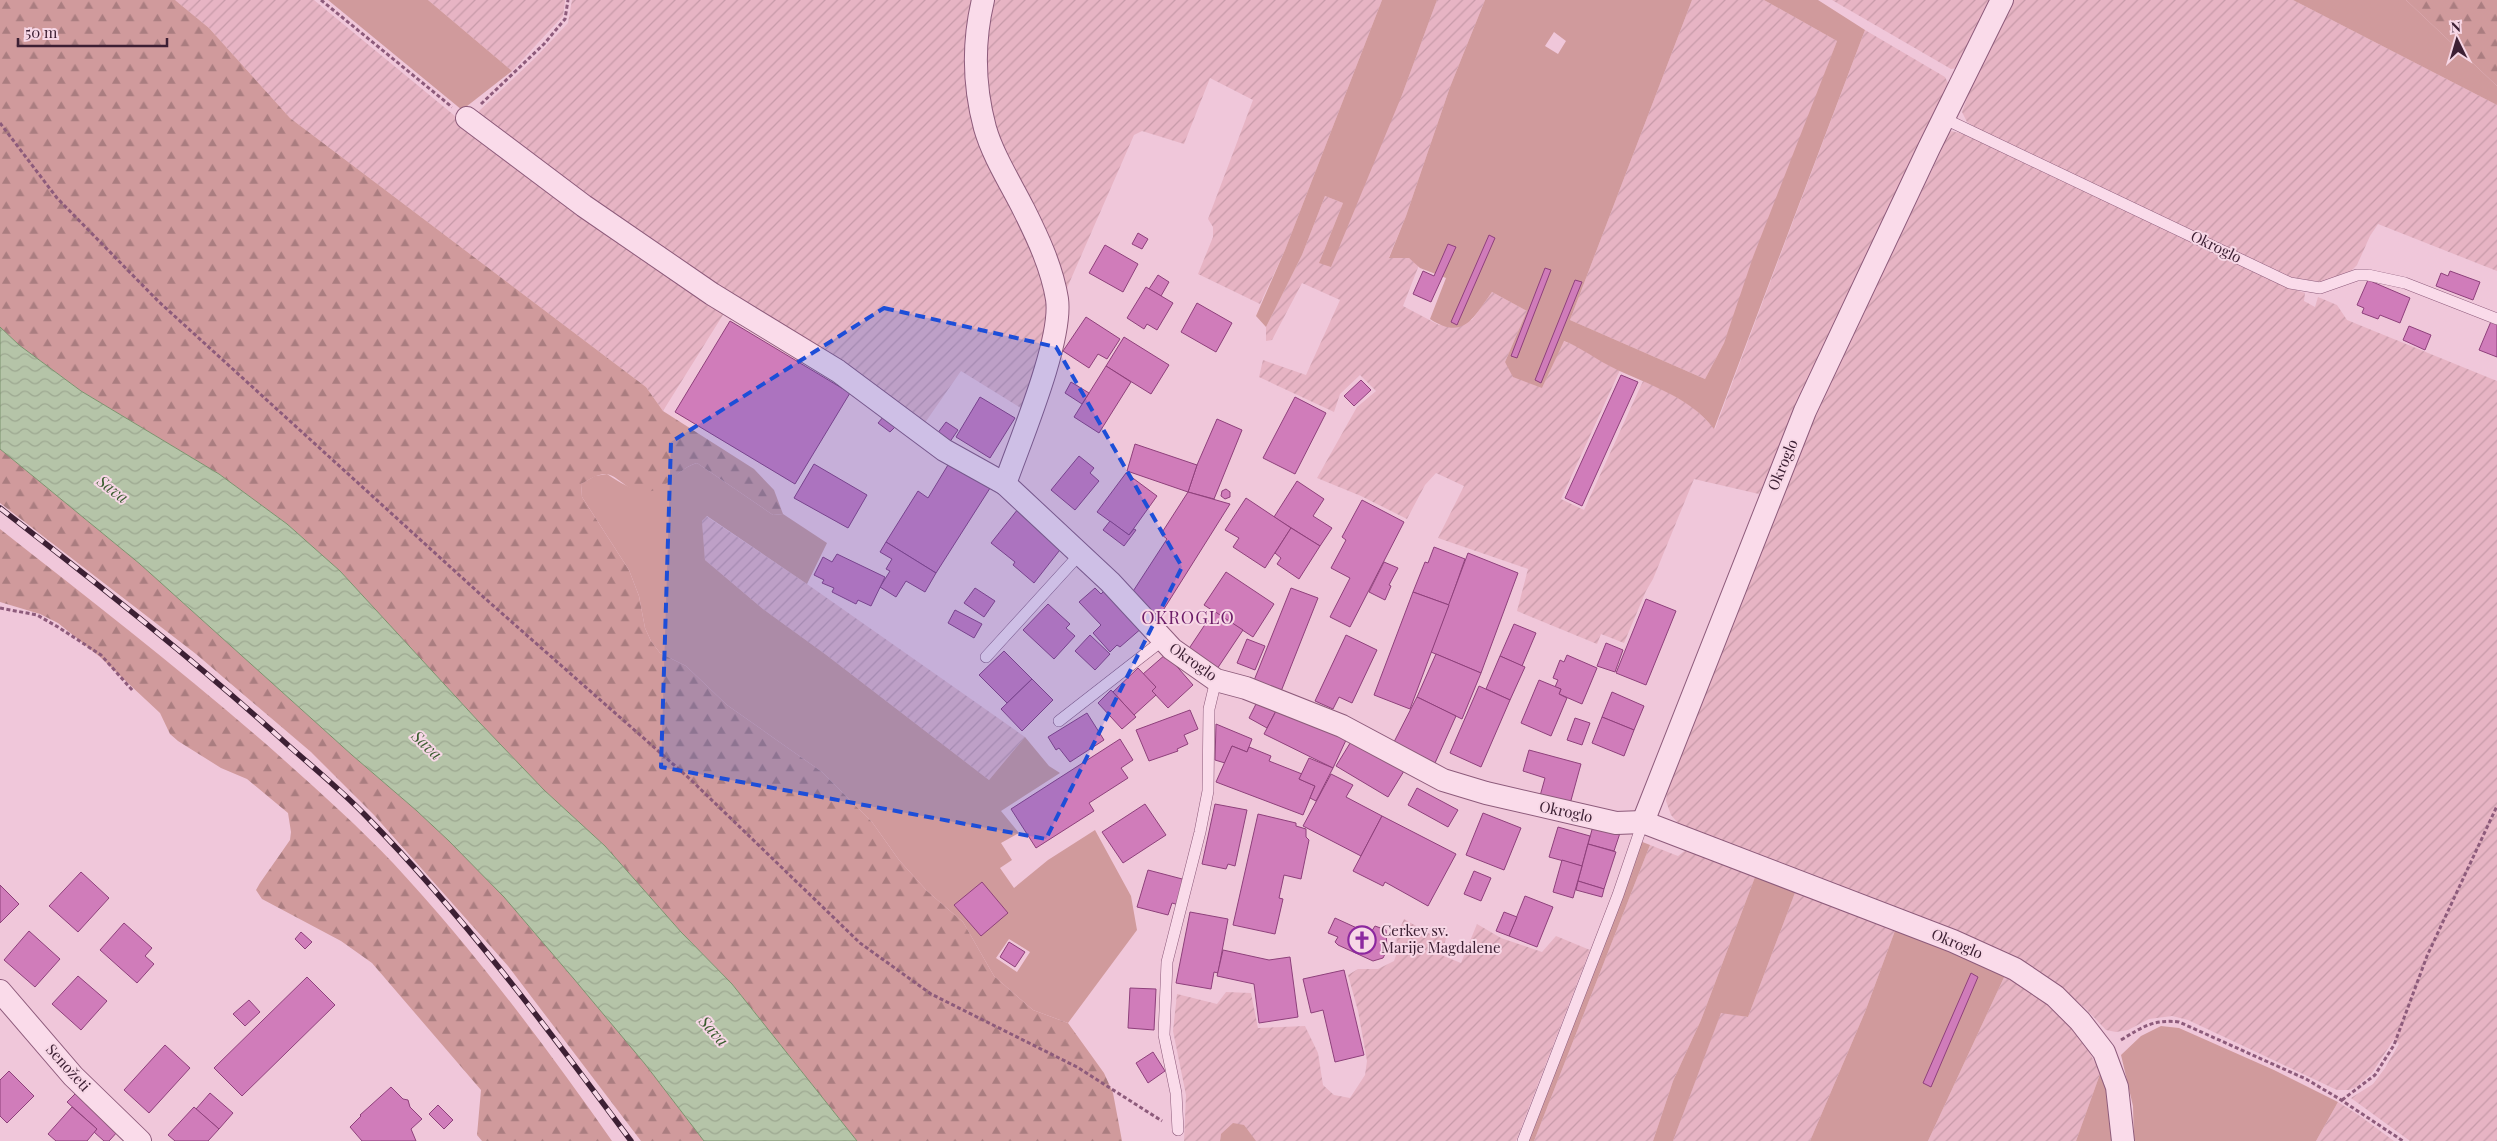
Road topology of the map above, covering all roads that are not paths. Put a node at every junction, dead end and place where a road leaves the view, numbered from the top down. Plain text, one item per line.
1 (982, 0) edge
2 (2002, 0) edge
3 (467, 118) road end
4 (1945, 119) junction
5 (2497, 319) edge
6 (1005, 484) junction
7 (1079, 555) junction
8 (1163, 640) junction
9 (986, 657) dead end
10 (1216, 680) junction
11 (1059, 721) dead end
12 (1643, 822) junction
13 (0, 991) edge
14 (1178, 1130) road end
15 (140, 1141) edge
16 (1522, 1141) edge
17 (2122, 1141) edge

1 - 6 street
2 - 4 street, Okroglo
3 - 6 street, Okroglo
4 - 5 lane, Okroglo
4 - 12 street, Okroglo
6 - 7 street, Okroglo
7 - 8 street, Okroglo
7 - 9 lane
8 - 10 street, Okroglo
8 - 11 lane
10 - 12 street, Okroglo
10 - 14 lane
12 - 16 lane
12 - 17 street, Okroglo
13 - 15 street, Senožeti

